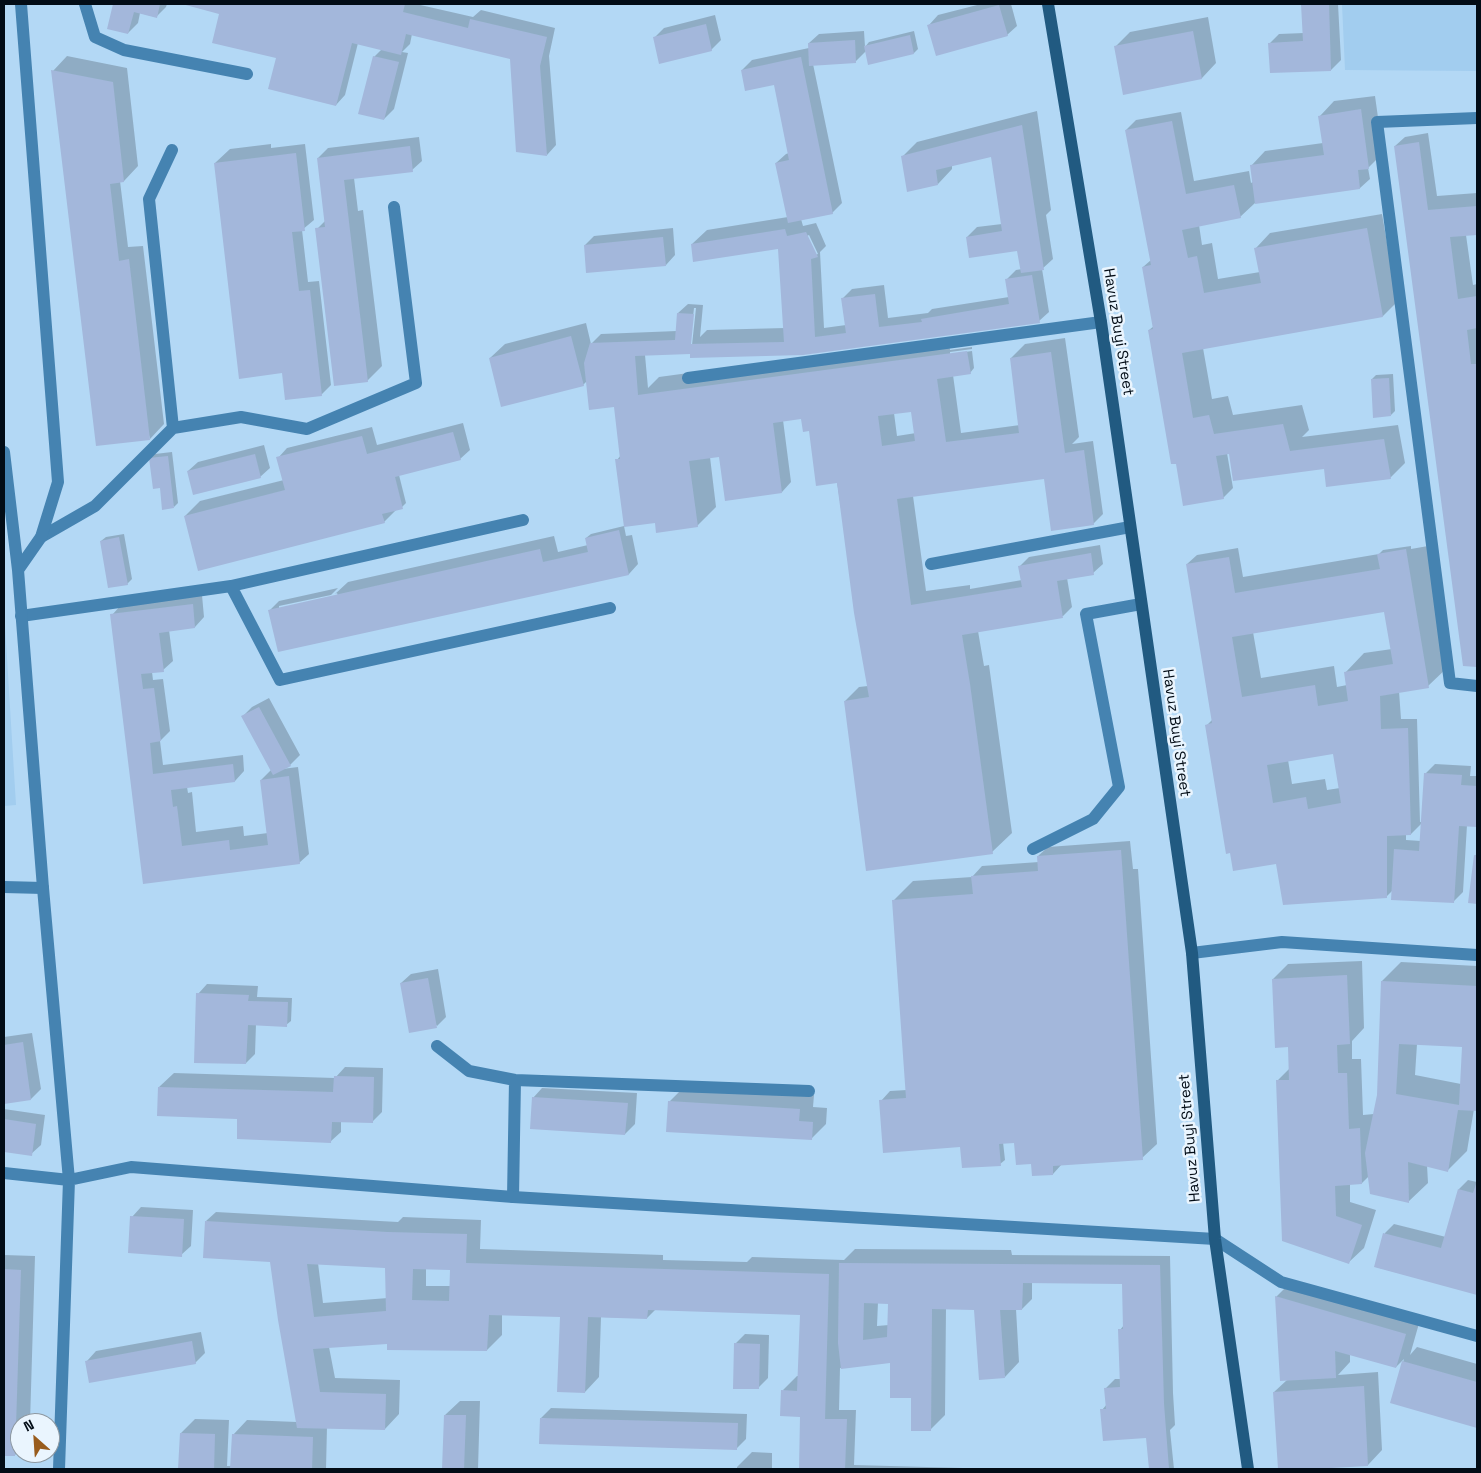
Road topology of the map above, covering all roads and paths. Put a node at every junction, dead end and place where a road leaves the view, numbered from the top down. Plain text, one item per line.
1 (21, 4) edge
2 (85, 4) edge
3 (1048, 4) edge
4 (247, 74) dead end
5 (1477, 118) edge
6 (172, 150) dead end
7 (394, 207) dead end
8 (1101, 322) junction
9 (688, 378) dead end
10 (172, 428) junction
11 (4, 452) edge
12 (523, 520) dead end
13 (1130, 527) junction
14 (41, 537) junction
15 (931, 564) dead end
16 (18, 570) junction
17 (231, 586) junction
18 (1141, 604) junction
19 (610, 608) dead end
20 (21, 616) junction
21 (1477, 686) edge
22 (1033, 848) dead end
23 (4, 887) edge
24 (43, 888) junction
25 (1192, 953) junction
26 (1477, 955) edge
27 (437, 1046) dead end
28 (515, 1080) junction
29 (809, 1091) dead end
30 (4, 1173) edge
31 (69, 1180) junction
32 (513, 1197) junction
33 (1215, 1239) junction
34 (1477, 1336) edge
35 (59, 1469) edge
36 (1248, 1469) edge

1 - 14 street
2 - 4 street
3 - 8 main road, Havuz Buyi Street
5 - 21 street
6 - 10 street
7 - 10 street
8 - 9 street
8 - 13 main road, Havuz Buyi Street
10 - 14 street
11 - 16 street
12 - 17 street
13 - 15 street
13 - 18 main road, Havuz Buyi Street
14 - 16 street
16 - 20 street
17 - 19 street
17 - 20 street
18 - 22 street
18 - 25 main road, Havuz Buyi Street
20 - 24 street
23 - 24 street
24 - 31 street
25 - 26 street
25 - 33 main road, Havuz Buyi Street
27 - 28 street
28 - 29 street
28 - 32 street
30 - 31 street
31 - 32 street
31 - 35 street
32 - 33 street
33 - 34 street
33 - 36 main road, Havuz Buyi Street

